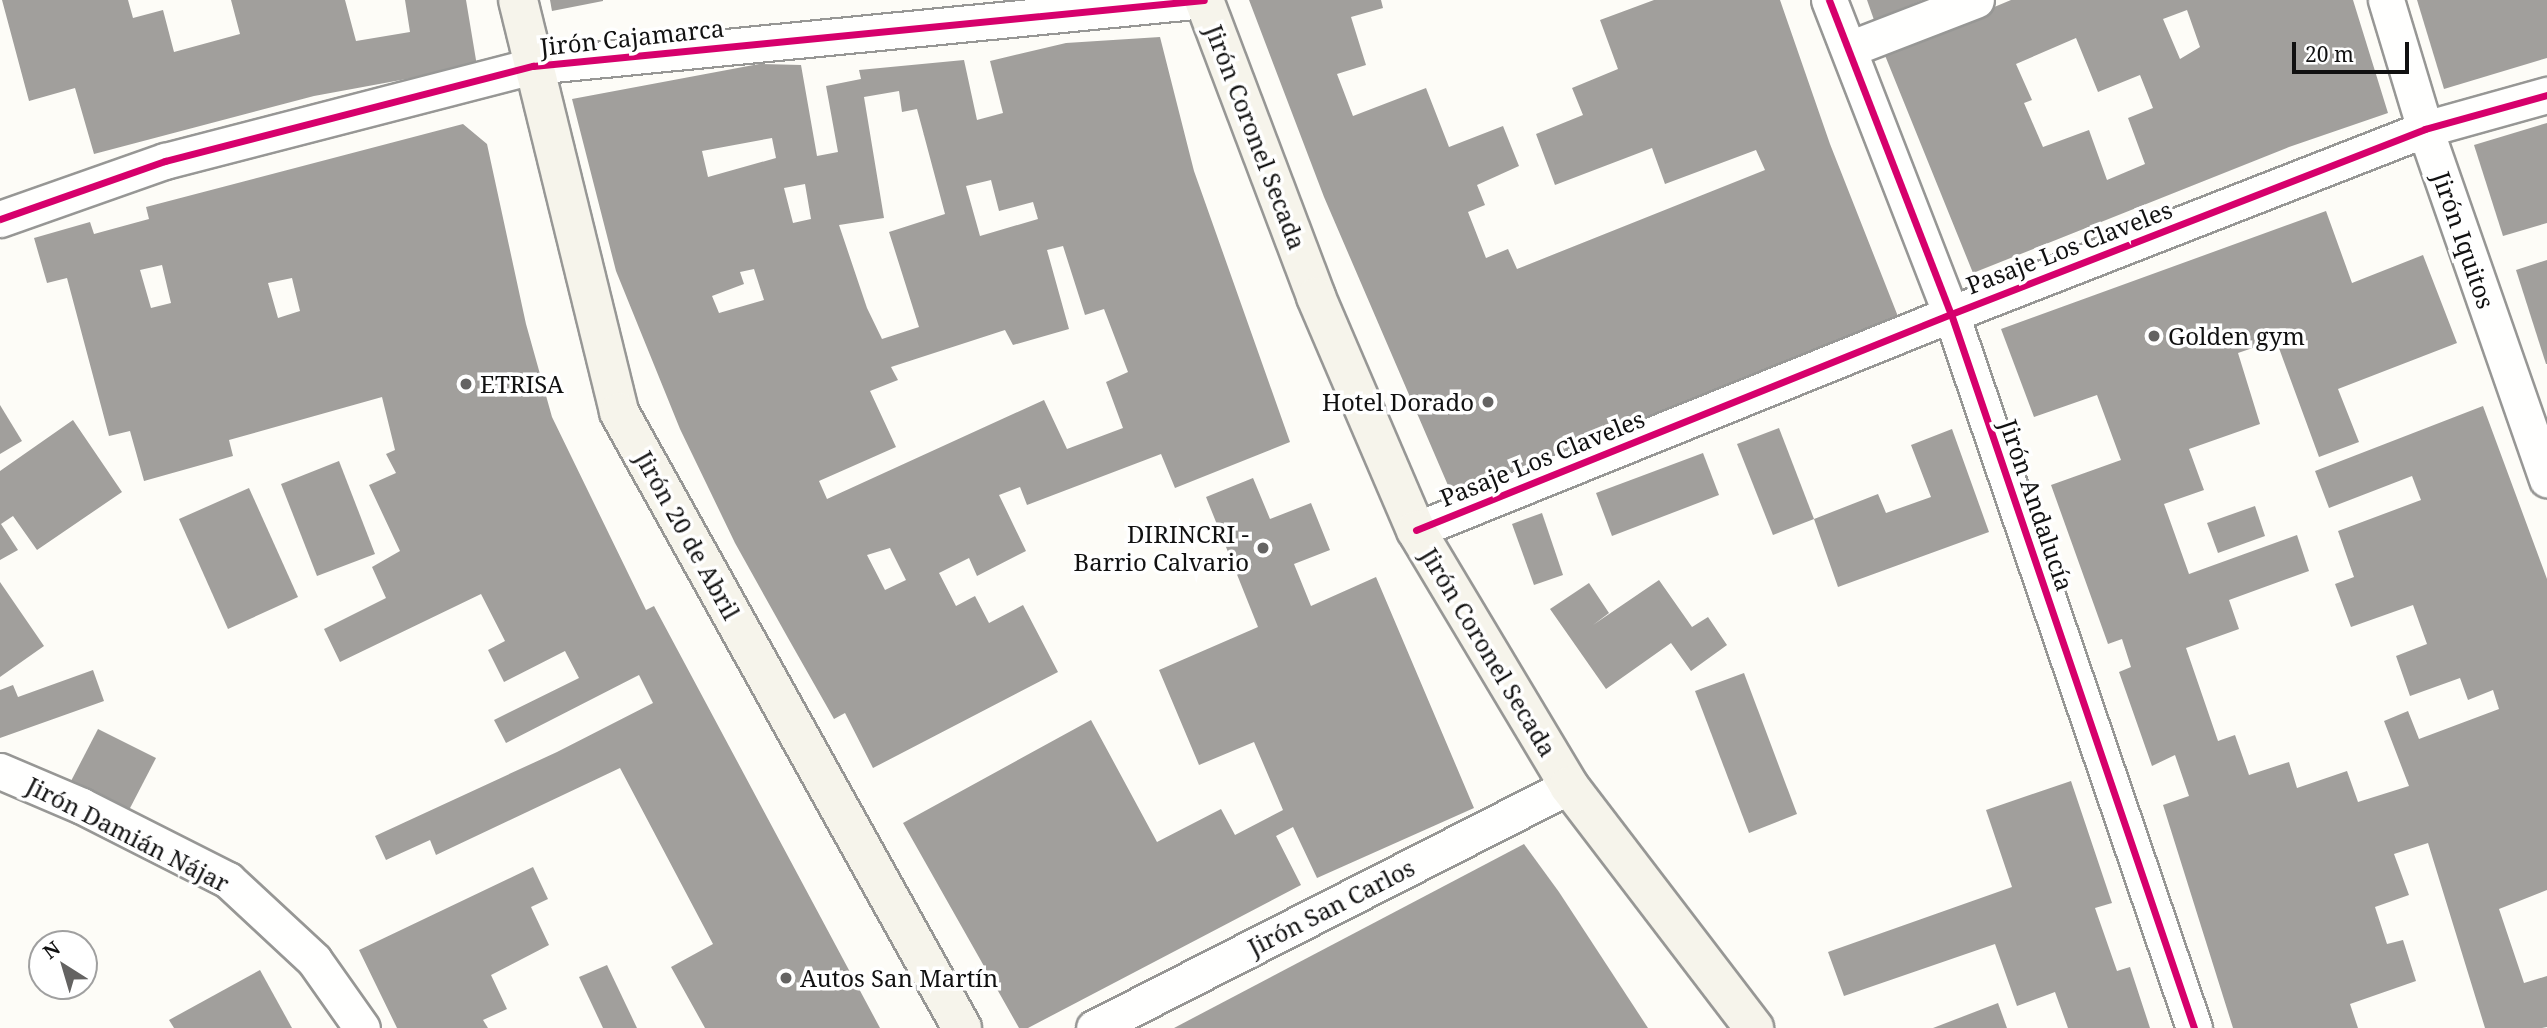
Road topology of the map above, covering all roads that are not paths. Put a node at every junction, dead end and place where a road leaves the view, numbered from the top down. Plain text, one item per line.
1 (519, 0) edge
2 (1204, 0) edge
3 (1829, 0) edge
4 (1976, 0) edge
5 (2386, 0) edge
6 (1849, 49) junction
7 (533, 66) junction
8 (2547, 95) edge
9 (2425, 129) junction
10 (0, 219) edge
11 (1951, 314) junction
12 (2547, 477) edge
13 (1416, 530) junction
14 (0, 771) edge
15 (1569, 786) junction
16 (362, 1028) edge
17 (962, 1028) edge
18 (1094, 1028) edge
19 (1754, 1028) edge
20 (2194, 1028) edge

1 - 7 main road, Jirón 20 de Abril
2 - 7 street, Jirón Cajamarca
2 - 13 main road, Jirón Coronel Secada
3 - 6 street, Jirón Andalucía
4 - 6 street
5 - 9 street, Jirón Iquitos
6 - 11 street, Jirón Andalucía
7 - 10 street, Jirón Cajamarca
7 - 17 main road, Jirón 20 de Abril
8 - 9 street, Pasaje Los Claveles
9 - 11 street, Pasaje Los Claveles
9 - 12 street, Jirón Iquitos
11 - 13 street, Pasaje Los Claveles
11 - 20 street, Jirón Andalucía
13 - 15 main road, Jirón Coronel Secada
14 - 16 street, Jirón Damián Nájar
15 - 18 street, Jirón San Carlos
15 - 19 main road, Jirón Coronel Secada

